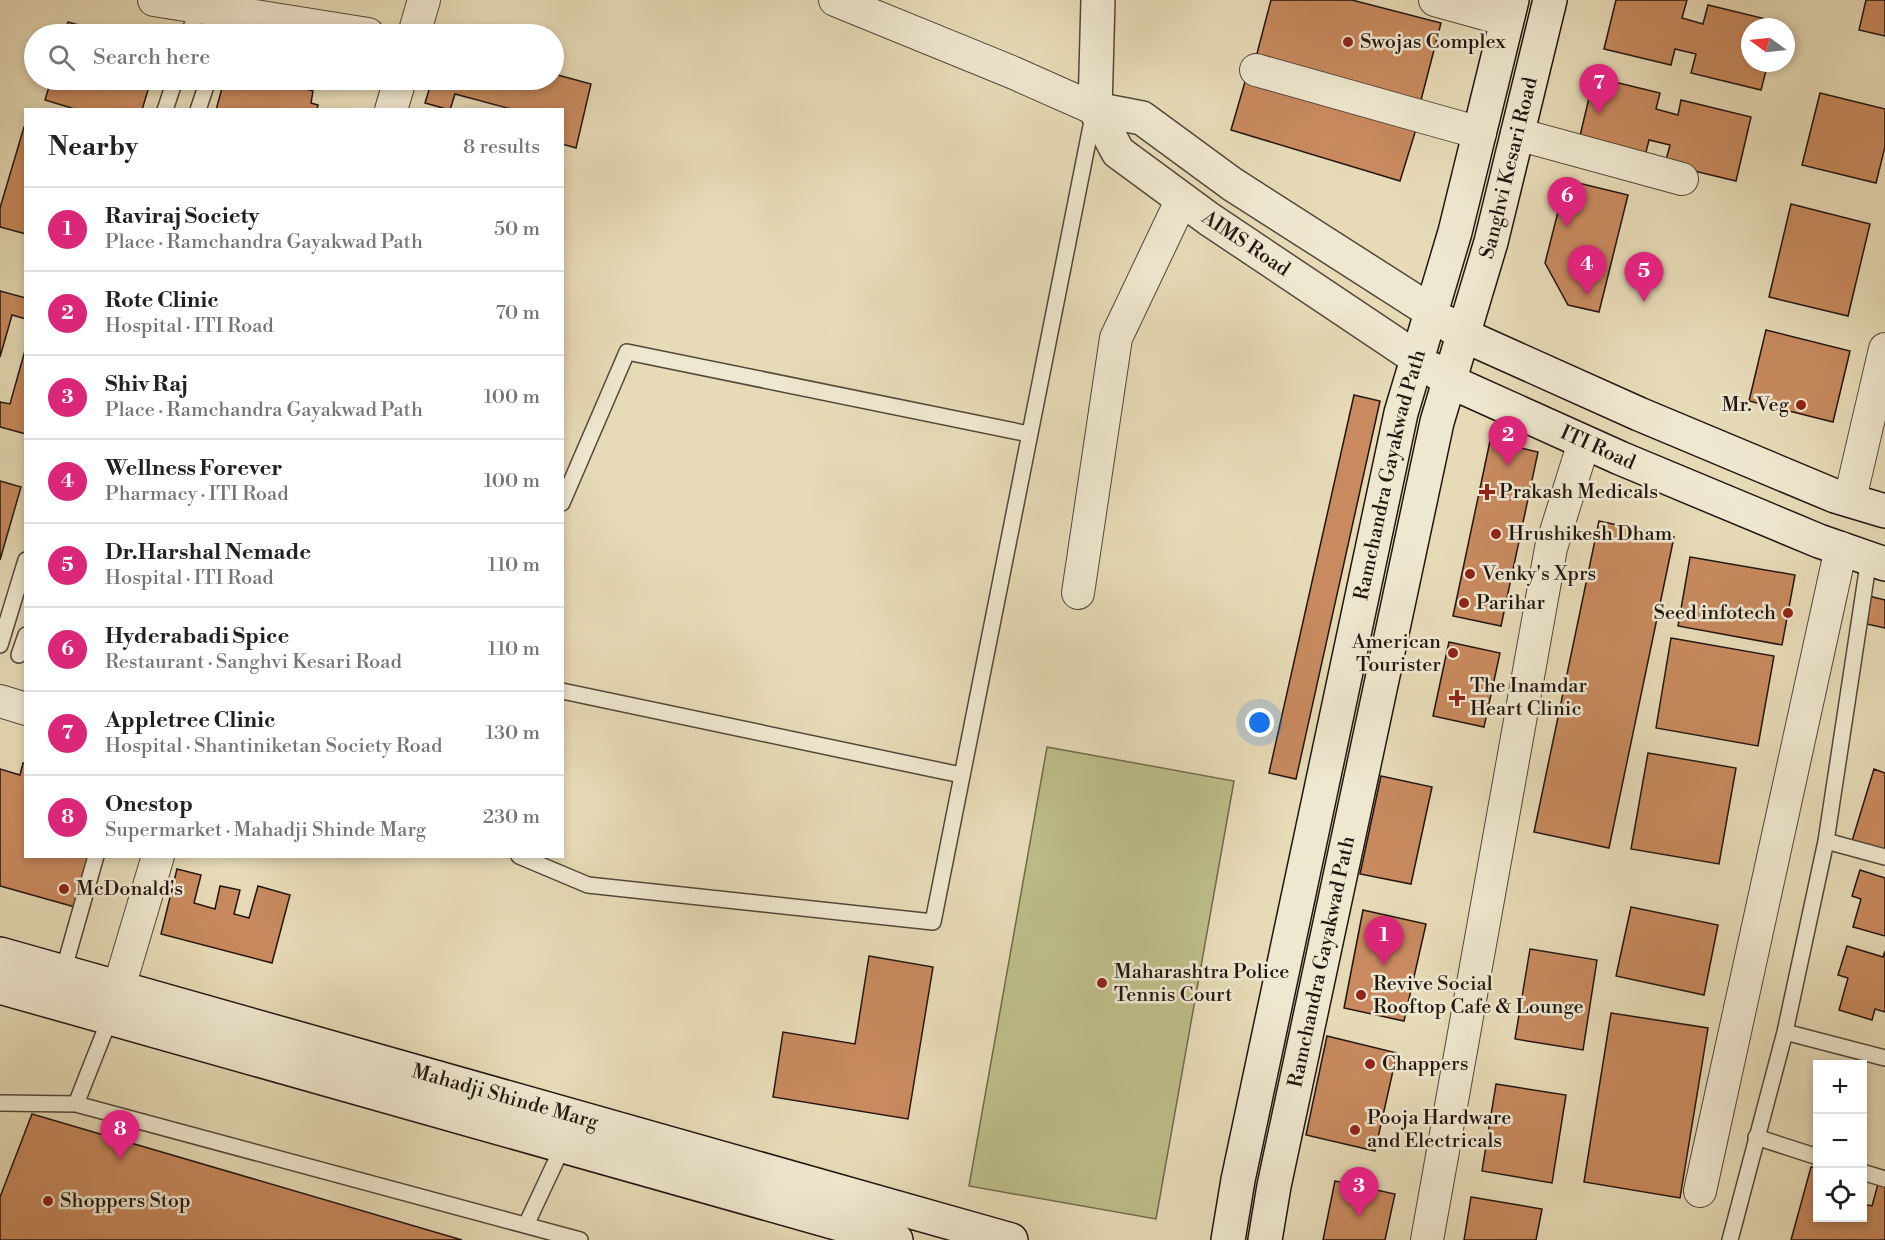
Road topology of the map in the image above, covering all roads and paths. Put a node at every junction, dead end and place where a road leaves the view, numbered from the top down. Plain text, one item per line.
1 (154, 0) edge
2 (424, 0) edge
3 (835, 0) edge
4 (1098, 0) edge
5 (1436, 0) edge
6 (1550, 0) edge
7 (1510, 10) edge
8 (193, 21) edge
9 (226, 23) edge
10 (417, 24) edge
11 (1256, 70) dead end
12 (172, 90) edge
13 (205, 90) edge
14 (397, 90) edge
15 (166, 108) edge
16 (199, 108) edge
17 (392, 108) edge
18 (1095, 109) junction
19 (1480, 133) junction
20 (1517, 134) junction
21 (1682, 179) dead end
22 (1182, 199) junction
23 (1432, 312) junction
24 (1463, 335) junction
25 (1885, 349) edge
26 (1418, 359) junction
27 (1449, 381) junction
28 (1029, 434) junction
29 (1584, 442) junction
30 (564, 498) edge
31 (1850, 499) junction
32 (1885, 511) edge
33 (1865, 557) edge
34 (24, 567) edge
35 (1078, 593) dead end
36 (24, 641) edge
37 (0, 645) edge
38 (19, 655) dead end
39 (564, 692) edge
40 (0, 701) edge
41 (24, 708) edge
42 (961, 776) junction
43 (1826, 841) junction
44 (1885, 857) edge
45 (95, 858) edge
46 (157, 858) edge
47 (524, 858) edge
48 (0, 954) edge
49 (63, 972) junction
50 (0, 987) edge
51 (114, 1003) junction
52 (1785, 1032) junction
53 (1885, 1058) edge
54 (0, 1103) edge
55 (76, 1104) junction
56 (1756, 1137) junction
57 (563, 1146) junction
58 (1813, 1155) edge
59 (1867, 1173) edge
60 (1885, 1179) edge
61 (1700, 1191) dead end
62 (526, 1225) junction
63 (580, 1240) edge
64 (896, 1240) edge
65 (1011, 1240) edge
66 (1228, 1240) edge
67 (1265, 1240) edge
68 (1427, 1240) edge
69 (1730, 1240) edge

1 - 8 street
2 - 10 street
3 - 18 street
4 - 18 main road
5 - 7 street
6 - 20 main road, Sanghvi Kesari Road
7 - 19 main road, Sanghvi Kesari Road
8 - 9 street
11 - 19 street
12 - 15 lane
13 - 16 lane
14 - 17 street
18 - 22 main road, AIMS Road
18 - 23 main road
18 - 28 lane
19 - 23 main road, Sanghvi Kesari Road
20 - 21 street
20 - 24 main road, Sanghvi Kesari Road
22 - 26 main road, AIMS Road
22 - 35 street
23 - 24 main road
23 - 26 main road, Ramchandra Gayakwad Path
24 - 27 main road, Ramchandra Gayakwad Path
24 - 31 main road
25 - 31 street
26 - 27 main road, ITI Road
26 - 66 main road, Ramchandra Gayakwad Path
27 - 29 main road, ITI Road
27 - 67 main road, Ramchandra Gayakwad Path
28 - 30 lane
28 - 42 lane
29 - 33 main road, ITI Road
29 - 68 street
31 - 32 main road
33 - 43 lane
33 - 61 street
34 - 37 lane
36 - 38 lane
39 - 42 lane
40 - 41 street
42 - 47 lane
43 - 44 lane
43 - 52 lane
45 - 49 lane
46 - 51 street
48 - 49 main road, Mahadji Shinde Marg
49 - 51 main road, Mahadji Shinde Marg
50 - 51 main road, Mahadji Shinde Marg
51 - 55 lane
51 - 57 main road, Mahadji Shinde Marg
51 - 65 main road, Mahadji Shinde Marg
52 - 53 lane
52 - 56 lane
54 - 55 lane
55 - 62 lane
56 - 58 lane
56 - 69 lane
57 - 62 lane
57 - 64 main road, Mahadji Shinde Marg
59 - 60 lane
62 - 63 lane

